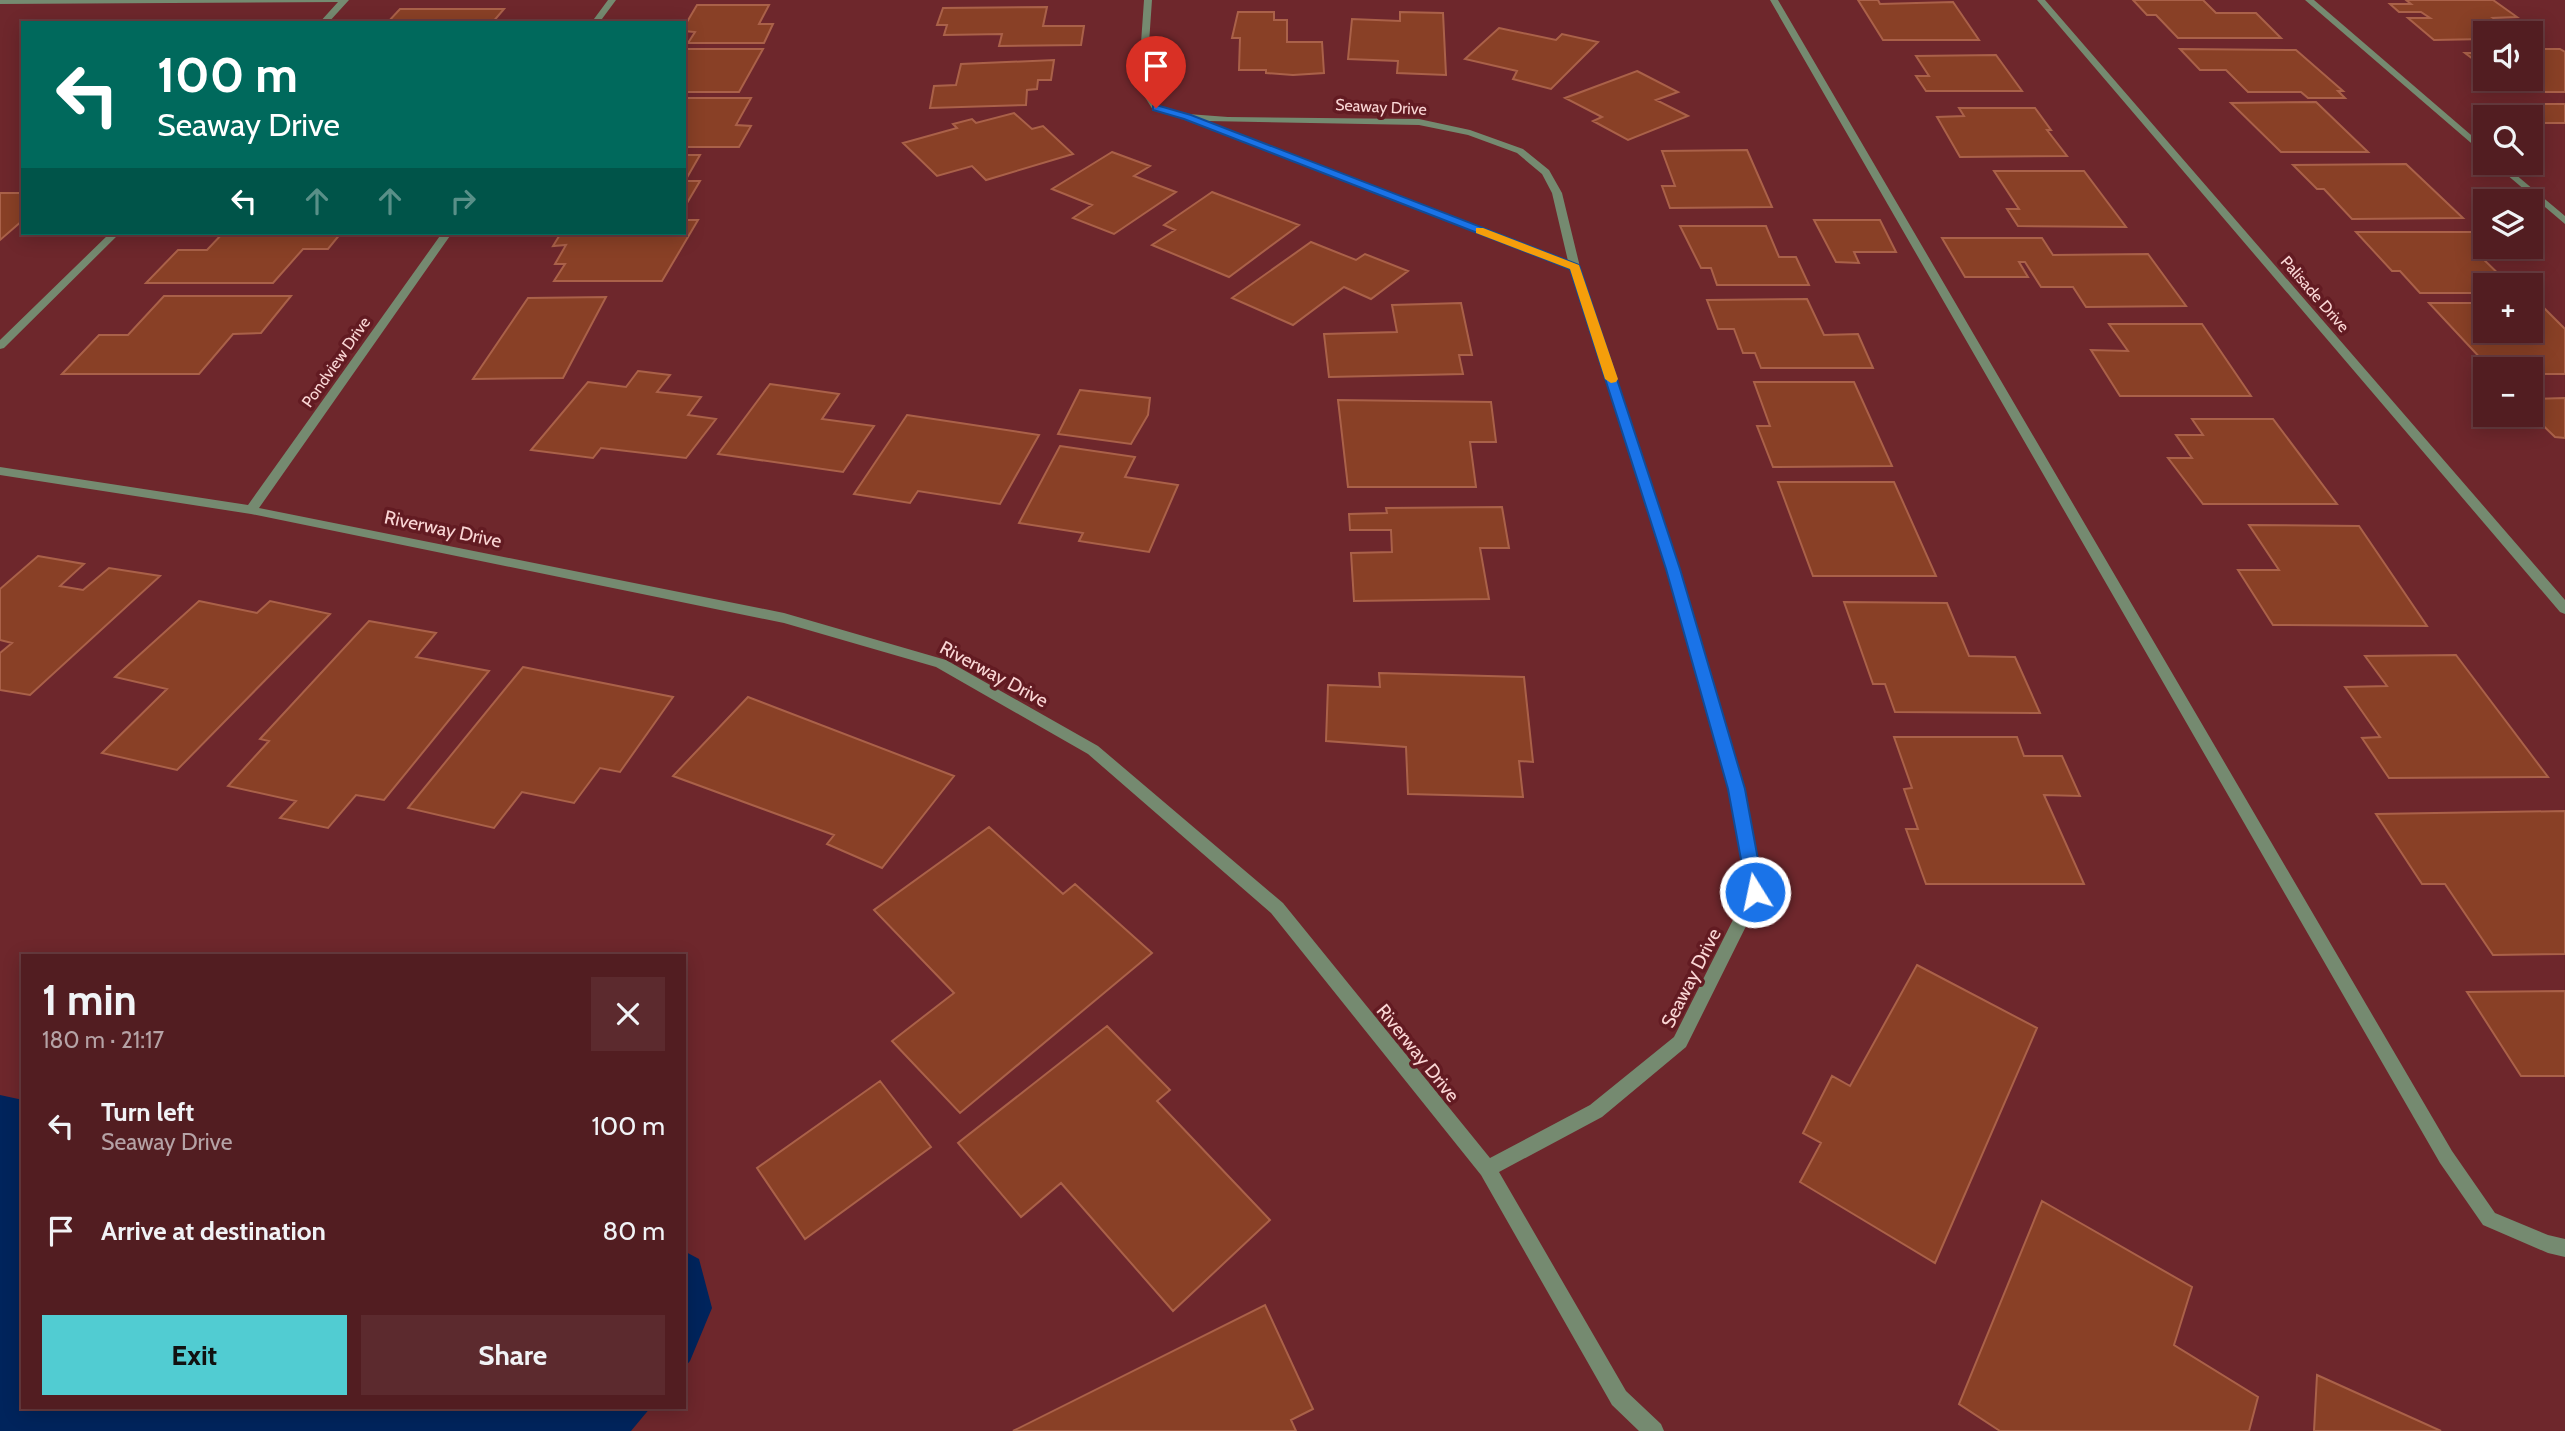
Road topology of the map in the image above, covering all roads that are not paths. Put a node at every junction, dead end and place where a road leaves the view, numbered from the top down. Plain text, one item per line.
1 (345, 0) edge
2 (612, 0) edge
3 (1148, 0) edge
4 (1774, 0) edge
5 (2041, 0) edge
6 (2309, 0) edge
7 (0, 2) edge
8 (325, 21) edge
9 (597, 21) edge
10 (1187, 117) junction
11 (2473, 142) edge
12 (2511, 175) edge
13 (2565, 221) edge
14 (113, 235) edge
15 (446, 235) edge
16 (1575, 267) junction
17 (0, 346) edge
18 (0, 471) edge
19 (251, 510) junction
20 (2565, 609) edge
21 (1487, 1169) junction
22 (2565, 1248) edge
23 (1654, 1431) edge

1 - 7 street
1 - 8 street
2 - 9 street
3 - 10 street, Seaway Drive
4 - 22 street
5 - 20 street, Palisade Drive
6 - 11 street
10 - 16 street, Seaway Drive
10 - 16 street, Seaway Drive
12 - 13 street
14 - 17 street
15 - 19 street, Pondview Drive
16 - 21 street, Seaway Drive
18 - 19 street, Riverway Drive
19 - 21 street, Riverway Drive
21 - 23 street, Riverway Drive

